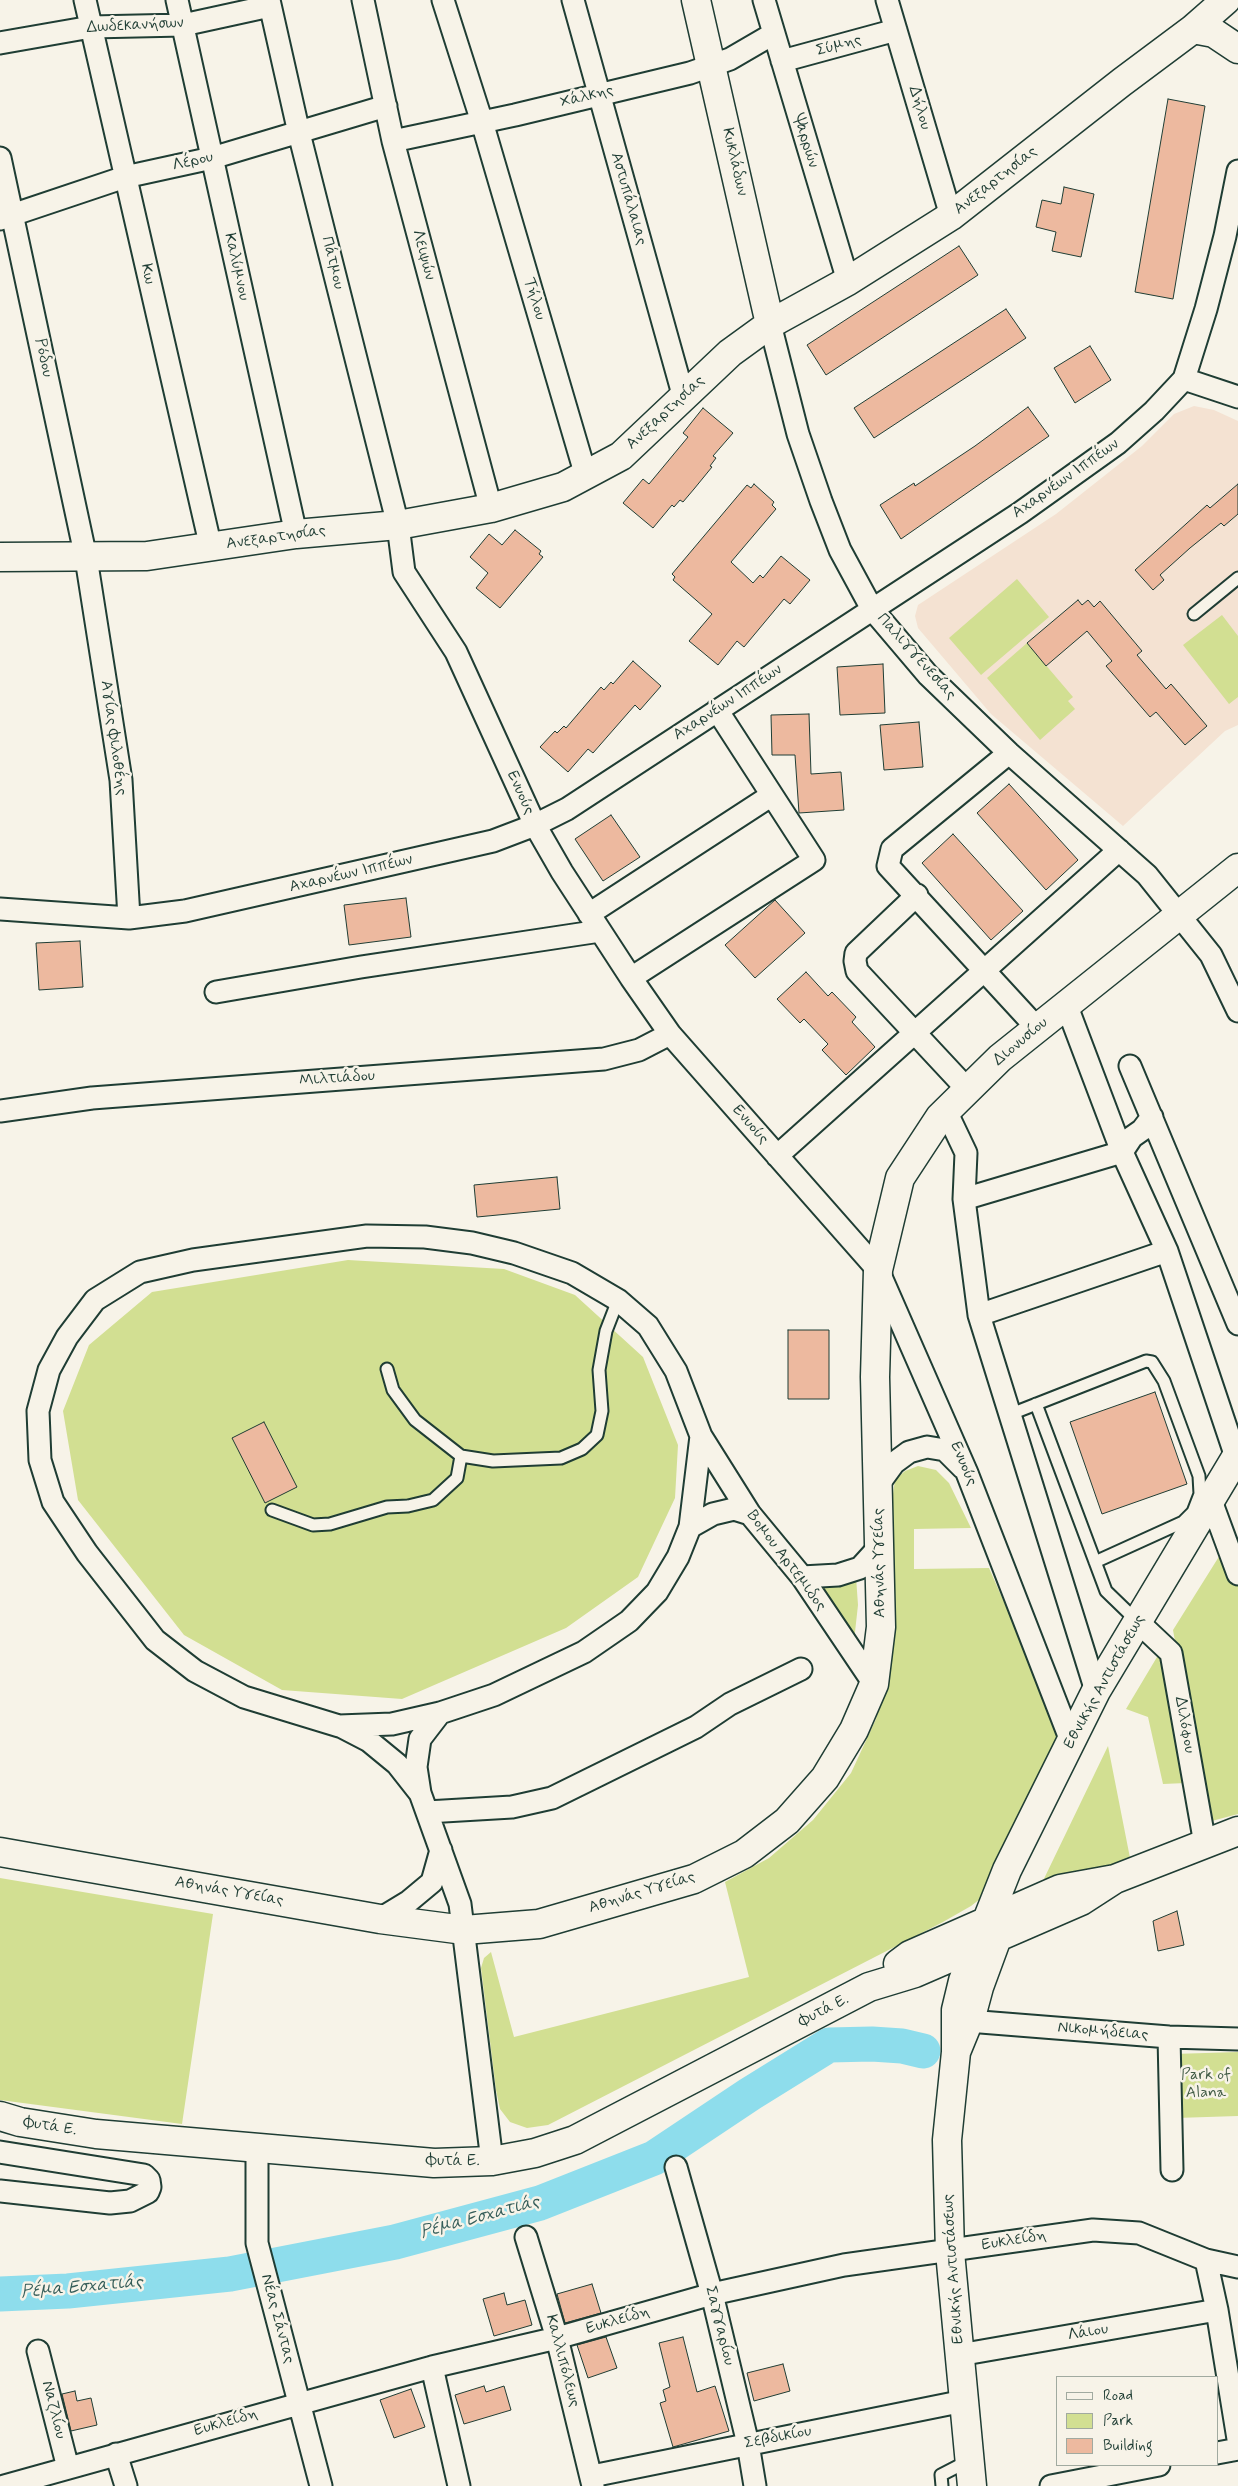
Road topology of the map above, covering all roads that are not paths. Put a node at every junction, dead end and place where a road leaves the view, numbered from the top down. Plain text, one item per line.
1 (85, 0) edge
2 (177, 0) edge
3 (362, 0) edge
4 (443, 0) edge
5 (573, 0) edge
6 (696, 0) edge
7 (764, 0) edge
8 (887, 0) edge
9 (1226, 0) edge
10 (270, 3) edge
11 (183, 25) junction
12 (91, 27) junction
13 (1193, 29) junction
14 (896, 30) junction
15 (773, 34) junction
16 (0, 43) edge
17 (1238, 49) edge
18 (782, 61) junction
19 (713, 65) junction
20 (598, 93) junction
21 (386, 106) junction
22 (482, 122) junction
23 (299, 133) junction
24 (393, 141) junction
25 (0, 158) edge
26 (212, 158) junction
27 (1238, 171) edge
28 (124, 177) junction
29 (951, 216) junction
30 (6, 218) edge
31 (848, 281) junction
32 (770, 324) junction
33 (1184, 379) junction
34 (684, 398) junction
35 (1238, 398) edge
36 (586, 476) junction
37 (490, 508) junction
38 (398, 525) junction
39 (296, 534) junction
40 (211, 548) junction
41 (0, 557) edge
42 (86, 558) junction
43 (1238, 578) edge
44 (872, 608) junction
45 (1194, 614) dead end
46 (717, 710) junction
47 (1009, 752) junction
48 (772, 794) junction
49 (535, 825) junction
50 (1118, 850) junction
51 (1238, 868) edge
52 (917, 895) junction
53 (0, 909) edge
54 (1179, 915) junction
55 (129, 918) junction
56 (594, 922) junction
57 (984, 970) junction
58 (631, 978) junction
59 (216, 992) dead end
60 (1066, 1004) junction
61 (1238, 1010) edge
62 (1037, 1028) junction
63 (915, 1031) junction
64 (670, 1034) junction
65 (1130, 1066) dead end
66 (968, 1090) junction
67 (0, 1111) edge
68 (946, 1111) junction
69 (1152, 1118) junction
70 (1122, 1152) junction
71 (778, 1156) junction
72 (964, 1199) junction
73 (1166, 1251) junction
74 (878, 1270) junction
75 (618, 1300) junction
76 (979, 1315) junction
77 (1238, 1324) edge
78 (387, 1369) dead end
79 (1036, 1404) junction
80 (1010, 1414) junction
81 (701, 1436) junction
82 (1237, 1455) edge
83 (461, 1456) junction
84 (968, 1472) junction
85 (878, 1485) junction
86 (1210, 1498) junction
87 (272, 1510) dead end
88 (750, 1514) junction
89 (690, 1527) junction
90 (880, 1546) junction
91 (1096, 1562) junction
92 (1238, 1574) edge
93 (802, 1577) junction
94 (1137, 1621) junction
95 (802, 1669) dead end
96 (874, 1684) junction
97 (1096, 1691) junction
98 (440, 1714) junction
99 (339, 1726) junction
100 (1072, 1741) junction
101 (424, 1803) junction
102 (1238, 1831) edge
103 (1205, 1844) junction
104 (441, 1850) junction
105 (0, 1852) edge
106 (380, 1919) junction
107 (464, 1930) junction
108 (987, 1935) junction
109 (915, 1973) junction
110 (869, 1987) junction
111 (962, 2016) junction
112 (1169, 2038) junction
113 (1238, 2040) edge
114 (0, 2116) edge
115 (257, 2149) junction
116 (0, 2152) edge
117 (492, 2161) junction
118 (676, 2168) dead end
119 (1172, 2170) dead end
120 (0, 2191) edge
121 (526, 2237) dead end
122 (950, 2252) junction
123 (1206, 2260) junction
124 (1238, 2266) edge
125 (712, 2294) junction
126 (1217, 2310) junction
127 (557, 2338) junction
128 (38, 2351) dead end
129 (959, 2355) junction
130 (432, 2367) junction
131 (964, 2401) junction
132 (300, 2402) junction
133 (1238, 2439) edge
134 (748, 2444) junction
135 (1238, 2449) edge
136 (1218, 2453) edge
137 (116, 2454) junction
138 (1154, 2466) edge
139 (68, 2468) junction
140 (971, 2473) edge
141 (592, 2481) edge
142 (4, 2486) edge
143 (126, 2486) edge
144 (321, 2486) edge
145 (459, 2486) edge
146 (755, 2486) edge
147 (942, 2486) edge
148 (1051, 2486) edge

1 - 12 street, Κω
2 - 11 street, Καλύμνου
3 - 21 street, Λειψών
4 - 22 street, Τήλου
5 - 20 street, Αστυπάλαιας
6 - 19 street, Κυκλάδων
7 - 15 street, Ψαρρών
8 - 14 street, Δήλου
9 - 13 street, Ανεξαρτησίας
10 - 11 street, Δωδεκανήσων
10 - 23 street, Πάτμου
11 - 12 street, Δωδεκανήσων
11 - 26 street, Καλύμνου
12 - 16 street, Δωδεκανήσων
12 - 28 street, Κω
13 - 17 street
13 - 29 street, Ανεξαρτησίας
14 - 18 street, Σύμης
14 - 29 street, Δήλου
15 - 18 street, Ψαρρών
15 - 19 street, Χάλκης
18 - 31 street, Ψαρρών
19 - 20 street, Χάλκης
19 - 32 street, Κυκλάδων
20 - 22 street, Χάλκης
20 - 34 street, Αστυπάλαιας
21 - 23 street, Λέρου
21 - 24 street, Λειψών
22 - 24 street, Χάλκης
22 - 36 street, Τήλου
23 - 26 street, Λέρου
23 - 38 street, Πάτμου
24 - 37 street, Λειψών
25 - 30 street, Ρόδου
26 - 28 street, Λέρου
26 - 39 street, Καλύμνου
27 - 33 street, Αχαρνέων Ιππέων
28 - 30 street, Λέρου
28 - 40 street, Κω
29 - 31 street, Ανεξαρτησίας
30 - 42 street, Ρόδου
31 - 32 street, Ανεξαρτησίας
32 - 34 street, Ανεξαρτησίας
32 - 44 street, Παλιγγενεσίας
33 - 35 street
33 - 44 street, Αχαρνέων Ιππέων
34 - 36 street, Ανεξαρτησίας
36 - 37 street, Ανεξαρτησίας
37 - 38 street, Ανεξαρτησίας
38 - 39 street, Ανεξαρτησίας
38 - 49 street, Ενυούς
39 - 40 street, Ανεξαρτησίας
40 - 42 street, Ανεξαρτησίας
41 - 42 street, Ανεξαρτησίας
42 - 55 street, Αγίας Φιλοθέης
43 - 45 lane
44 - 46 street, Αχαρνέων Ιππέων
44 - 47 street, Παλιγγενεσίας
46 - 48 street
46 - 49 street, Αχαρνέων Ιππέων
47 - 50 street, Παλιγγενεσίας
47 - 52 street
48 - 56 street
48 - 58 street
49 - 55 street, Αχαρνέων Ιππέων
49 - 56 street, Ενυούς
50 - 54 street, Παλιγγενεσίας
50 - 57 street
51 - 54 street, Διονυσίου
52 - 57 street
52 - 63 street
53 - 55 street, Αχαρνέων Ιππέων
54 - 60 street, Διονυσίου
54 - 61 street, Παλιγγενεσίας
56 - 58 street, Ενυούς
56 - 59 street
57 - 62 street
57 - 63 street
58 - 64 street, Ενυούς
60 - 62 street, Διονυσίου
60 - 70 street
62 - 66 street, Διονυσίου
63 - 66 street
63 - 71 street
64 - 67 street, Μιλτιάδου
64 - 71 street, Ενυούς
65 - 69 street
66 - 68 street, Διονυσίου
68 - 72 street
68 - 74 street, Διονυσίου
69 - 70 street
69 - 77 street
70 - 72 street
70 - 73 street
71 - 74 street, Ενυούς
72 - 76 street
73 - 76 street
73 - 82 street
74 - 84 street, Ενυούς
74 - 85 street, Αθηνάς Υγείας
75 - 81 street, Βομου Αρτεμιδος
75 - 83 lane
75 - 99 street, Βομου Αρτεμιδος
76 - 80 street
78 - 83 lane
79 - 80 lane
79 - 91 lane
79 - 91 lane
80 - 97 street
81 - 88 street, Βομου Αρτεμιδος
81 - 89 street
82 - 86 street, Εθνικής Αντιστάσεως
83 - 87 lane
84 - 85 street
84 - 100 street, Ενυούς
85 - 90 street, Αθηνάς Υγείας
86 - 92 street
86 - 94 street, Εθνικής Αντιστάσεως
88 - 89 street
88 - 93 street, Βομου Αρτεμιδος
89 - 98 street
90 - 93 street
90 - 96 street, Αθηνάς Υγείας
91 - 94 lane
93 - 96 street, Βομου Αρτεμιδος
94 - 97 street, Εθνικής Αντιστάσεως
94 - 103 street, Διλόφου
95 - 101 street
96 - 107 street, Αθηνάς Υγείας
97 - 100 street, Εθνικής Αντιστάσεως
98 - 99 street
98 - 101 street
99 - 101 street
100 - 108 street, Εθνικής Αντιστάσεως
101 - 104 street
102 - 103 street, Φυτά Ε.
103 - 108 street, Φυτά Ε.
104 - 106 street
104 - 107 street
105 - 106 street, Αθηνάς Υγείας
106 - 107 street, Αθηνάς Υγείας
107 - 117 street
108 - 109 street, Φυτά Ε.
108 - 110 street, Φυτά Ε.
108 - 111 street, Εθνικής Αντιστάσεως
109 - 110 street, Φυτά Ε.
109 - 111 street
110 - 117 street, Φυτά Ε.
111 - 112 street, Νικομήδειας
111 - 122 street, Εθνικής Αντιστάσεως
112 - 113 street, Νικομήδειας
112 - 119 street
114 - 115 street, Φυτά Ε.
115 - 117 street, Φυτά Ε.
115 - 132 street, Νέας Σάντας
116 - 120 street
118 - 125 street, Σαγγαρίου
121 - 127 street, Καλλιπόλεως
122 - 123 street, Ευκλείδη
122 - 125 street, Ευκλείδη
122 - 129 street, Εθνικής Αντιστάσεως
123 - 124 street, Ευκλείδη
123 - 126 street
125 - 127 street, Ευκλείδη
125 - 134 street, Σαγγαρίου
126 - 129 street, Λάιου
126 - 133 street
127 - 130 street, Ευκλείδη
127 - 141 street, Καλλιπόλεως
128 - 139 street, Ναζλίου
129 - 131 street, Εθνικής Αντιστάσεως
130 - 132 street, Ευκλείδη
130 - 145 street
131 - 134 street, Σεβδικίου
131 - 140 street, Εθνικής Αντιστάσεως
132 - 137 street, Ευκλείδη
132 - 144 street, Νέας Σάντας
134 - 141 street, Σεβδικίου
134 - 146 street, Σαγγαρίου
135 - 136 street
137 - 139 street, Ευκλείδη
137 - 143 street
138 - 148 street
139 - 142 street, Ευκλείδη
140 - 147 lane

